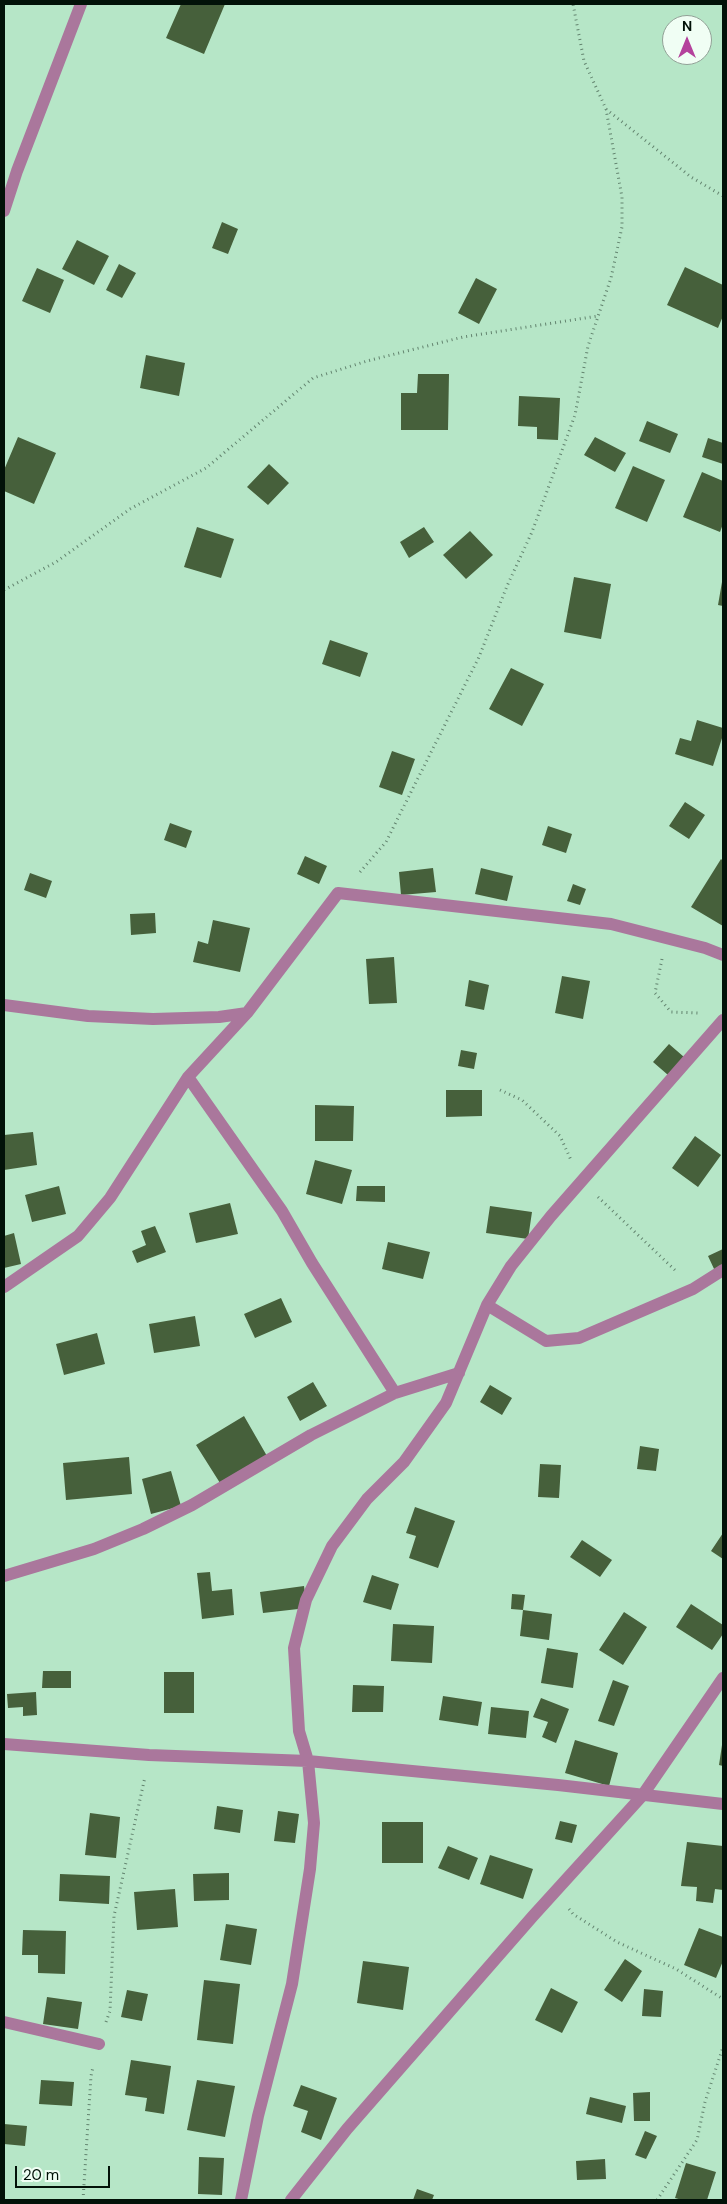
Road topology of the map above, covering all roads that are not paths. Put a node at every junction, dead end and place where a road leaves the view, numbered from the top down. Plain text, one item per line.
1 (81, 4) edge
2 (4, 210) edge
3 (723, 955) edge
4 (4, 1005) edge
5 (247, 1013) junction
6 (723, 1020) edge
7 (188, 1077) junction
8 (723, 1270) edge
9 (4, 1287) edge
10 (487, 1305) junction
11 (460, 1373) junction
12 (396, 1393) junction
13 (4, 1576) edge
14 (723, 1678) edge
15 (4, 1744) edge
16 (308, 1761) junction
17 (642, 1796) junction
18 (723, 1804) edge
19 (4, 2022) edge
20 (99, 2044) road end
21 (241, 2200) edge
22 (292, 2200) edge

1 - 2 street
3 - 5 street
4 - 5 street
5 - 7 street
6 - 10 street
7 - 9 street
7 - 12 street
8 - 10 street
10 - 11 street
11 - 12 street
11 - 16 street
12 - 13 street
14 - 17 street
15 - 16 street
16 - 17 street
16 - 21 street
17 - 18 street
17 - 22 street
19 - 20 street

